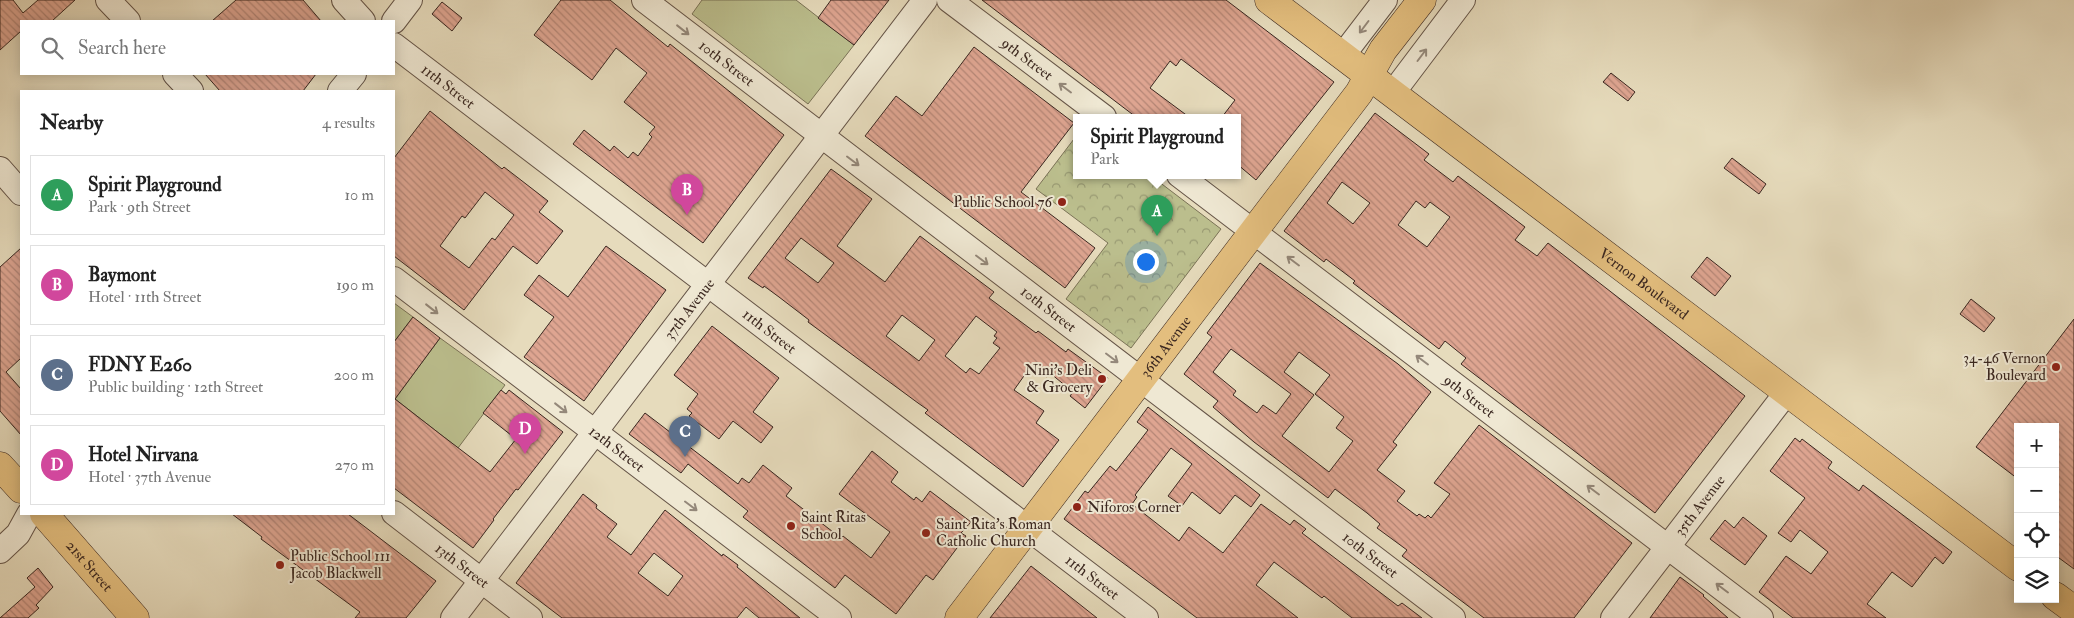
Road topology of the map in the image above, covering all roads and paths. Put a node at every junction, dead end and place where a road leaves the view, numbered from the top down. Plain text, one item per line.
1 (108, 0) edge
2 (344, 0) edge
3 (410, 0) edge
4 (644, 0) edge
5 (925, 0) edge
6 (949, 0) edge
7 (1269, 0) edge
8 (1385, 0) edge
9 (1422, 0) edge
10 (1463, 0) edge
11 (127, 20) edge
12 (362, 20) edge
13 (395, 20) edge
14 (395, 46) edge
15 (1343, 55) junction
16 (1369, 74) junction
17 (176, 75) edge
18 (353, 75) edge
19 (189, 90) edge
20 (341, 90) edge
21 (1392, 94) junction
22 (1100, 114) edge
23 (821, 136) junction
24 (0, 169) edge
25 (1184, 179) edge
26 (20, 192) edge
27 (1254, 231) junction
28 (395, 280) edge
29 (708, 285) junction
30 (1140, 380) junction
31 (1787, 392) junction
32 (595, 433) junction
33 (0, 466) edge
34 (20, 488) edge
35 (395, 514) edge
36 (28, 515) edge
37 (45, 515) edge
38 (1027, 528) junction
39 (1668, 547) junction
40 (0, 551) edge
41 (2014, 564) edge
42 (482, 581) junction
43 (2059, 599) edge
44 (2074, 610) edge
45 (135, 618) edge
46 (453, 618) edge
47 (530, 618) edge
48 (839, 618) edge
49 (959, 618) edge
50 (1146, 618) edge
51 (1453, 618) edge
52 (1614, 618) edge
53 (1761, 618) edge

1 - 11 street
2 - 12 street
3 - 13 street
4 -> 23 street, 10th Street
5 - 23 street, 37th Avenue
22 -> 6 street, 9th Street
7 - 15 main road, Vernon Boulevard
8 -> 15 street
9 - 16 main road, 36th Avenue
21 -> 10 street
14 - 29 street, 11th Street
15 - 16 main road, Vernon Boulevard
16 - 21 main road, Vernon Boulevard
16 - 27 main road, 36th Avenue
17 - 19 street
18 - 20 street
21 - 31 main road, Vernon Boulevard
23 - 29 street, 37th Avenue
23 -> 30 street, 10th Street
24 - 26 street
25 - 27 street, 9th Street
27 - 30 main road, 36th Avenue
39 -> 27 street, 9th Street
28 -> 32 street, 12th Street
29 - 32 street, 37th Avenue
29 - 38 street, 11th Street
30 - 38 main road, 36th Avenue
30 - 51 street, 10th Street
31 - 39 street, 35th Avenue
31 - 41 main road, Vernon Boulevard
32 - 42 street, 37th Avenue
32 -> 48 street, 12th Street
33 - 34 main road
35 - 42 street, 13th Street
36 - 40 street
37 - 45 main road, 21st Street
38 - 49 main road, 36th Avenue
38 - 50 street, 11th Street
39 - 52 street, 35th Avenue
53 -> 39 street, 9th Street
42 - 46 street, 37th Avenue
42 - 47 street, 13th Street
43 - 44 main road

